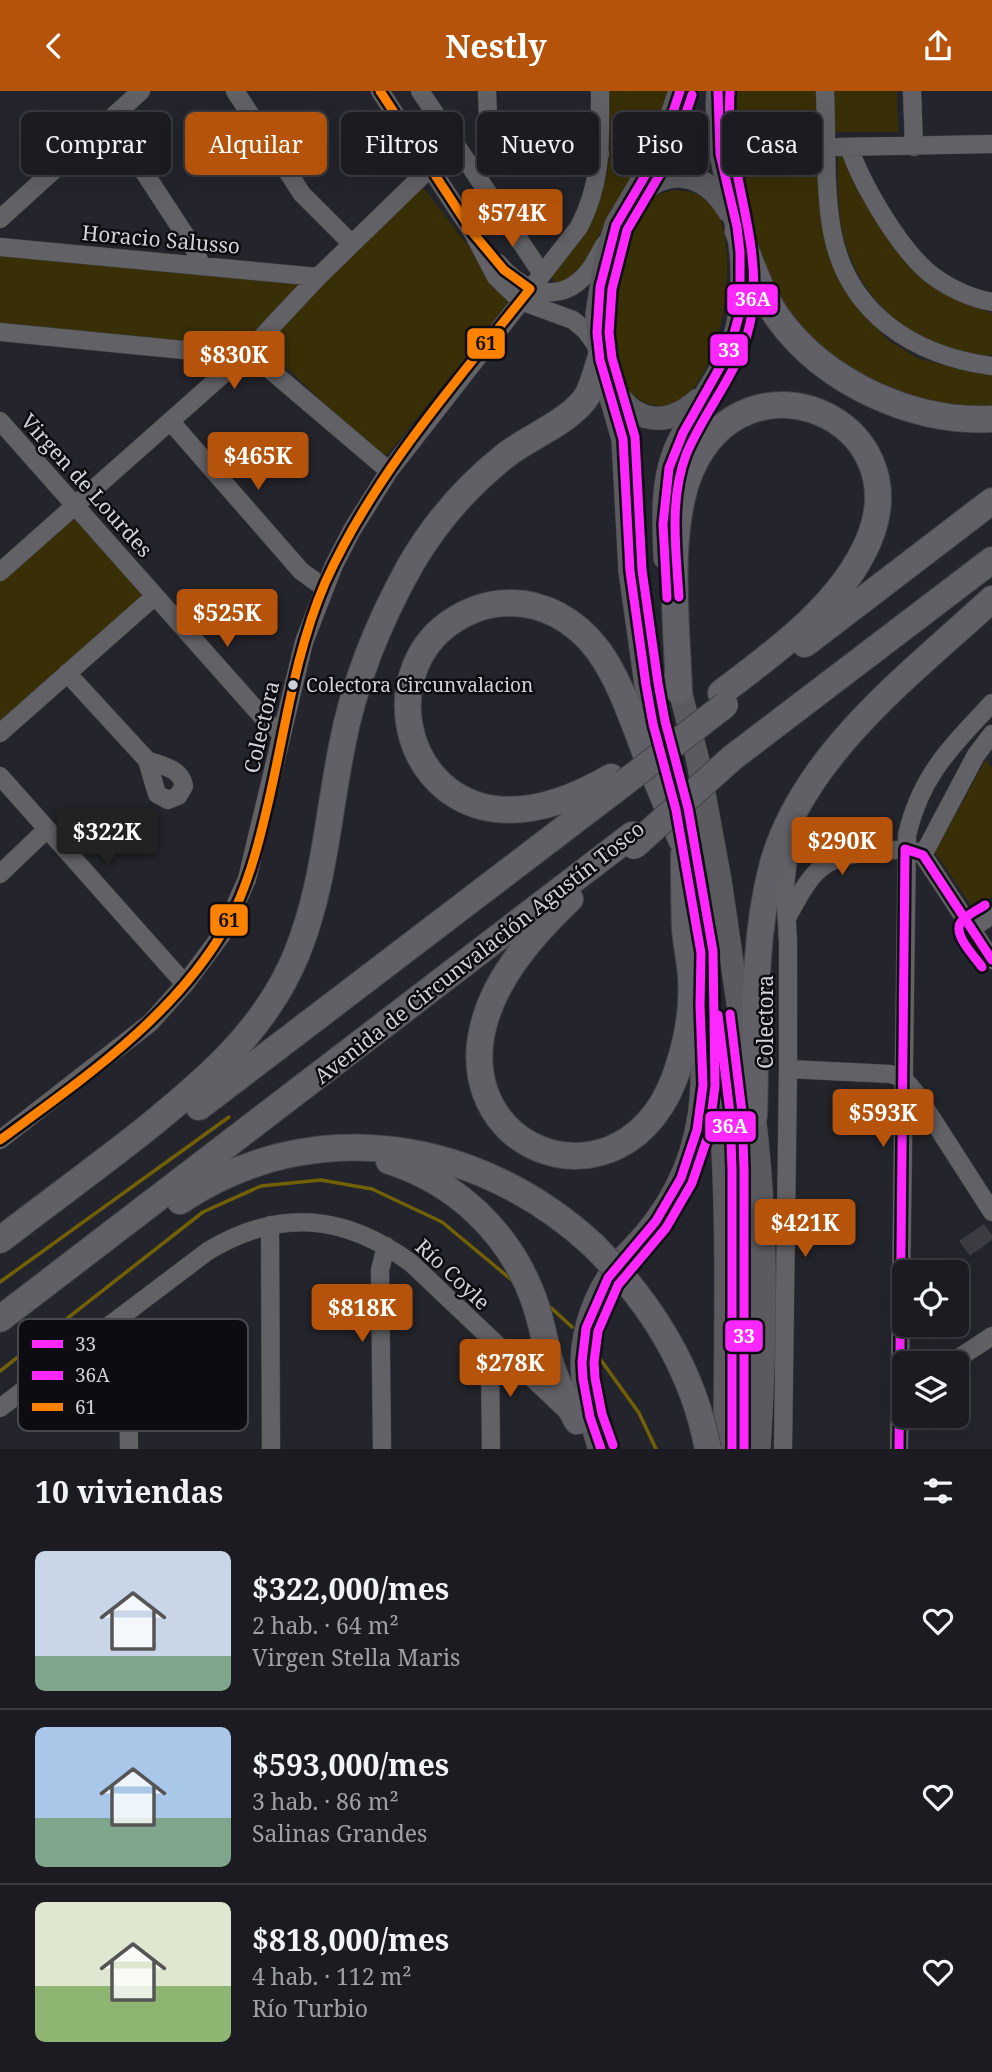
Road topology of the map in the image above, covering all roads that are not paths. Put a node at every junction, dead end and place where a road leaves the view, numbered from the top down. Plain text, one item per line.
1 (141, 91) edge
2 (235, 91) edge
3 (380, 91) edge
4 (420, 91) edge
5 (487, 91) edge
6 (600, 91) edge
7 (680, 91) edge
8 (718, 91) edge
9 (825, 91) edge
10 (912, 91) edge
11 (119, 112) edge
12 (394, 112) edge
13 (487, 112) edge
14 (992, 145) edge
15 (827, 146) junction
16 (914, 147) junction
17 (849, 148) junction
18 (600, 154) joint
19 (477, 172) edge
20 (475, 174) junction
21 (49, 175) edge
22 (146, 175) edge
23 (423, 175) edge
24 (435, 175) edge
25 (0, 219) edge
26 (619, 220) junction
27 (738, 228) junction
28 (352, 244) junction
29 (0, 247) edge
30 (201, 265) junction
31 (542, 274) junction
32 (318, 277) junction
33 (525, 295) junction
34 (992, 302) edge
35 (0, 332) edge
36 (246, 354) junction
37 (601, 360) junction
38 (992, 366) edge
39 (719, 376) junction
40 (992, 419) edge
41 (0, 421) edge
42 (171, 422) junction
43 (388, 471) junction
44 (992, 501) edge
45 (75, 505) junction
46 (992, 560) edge
47 (0, 572) edge
48 (323, 587) junction
49 (155, 596) junction
50 (992, 599) edge
51 (67, 673) junction
52 (679, 691) junction
53 (723, 699) junction
54 (992, 703) edge
55 (974, 722) junction
56 (283, 730) junction
57 (0, 733) edge
58 (990, 741) edge
59 (148, 761) dead end
60 (698, 761) junction
61 (0, 776) edge
62 (622, 777) junction
63 (807, 787) junction
64 (47, 829) junction
65 (633, 841) junction
66 (682, 847) junction
67 (905, 849) junction
68 (923, 855) junction
69 (0, 874) edge
70 (992, 915) edge
71 (786, 919) junction
72 (971, 929) junction
73 (701, 953) junction
74 (992, 960) edge
75 (185, 984) junction
76 (788, 1069) junction
77 (903, 1078) junction
78 (754, 1117) junction
79 (0, 1140) edge
80 (322, 1149) junction
81 (986, 1187) edge
82 (992, 1212) edge
83 (270, 1225) junction
84 (0, 1240) edge
85 (386, 1246) junction
86 (0, 1257) edge
87 (119, 1318) edge
88 (0, 1319) edge
89 (21, 1319) edge
90 (18, 1322) edge
91 (0, 1335) edge
92 (992, 1336) edge
93 (494, 1343) junction
94 (902, 1351) edge
95 (969, 1351) edge
96 (18, 1394) edge
97 (0, 1408) edge
98 (577, 1421) junction
99 (900, 1428) edge
100 (129, 1431) edge
101 (725, 1438) edge
102 (600, 1448) edge
103 (129, 1449) edge
104 (271, 1449) edge
105 (382, 1449) edge
106 (491, 1449) edge
107 (708, 1449) edge
108 (744, 1449) edge
109 (759, 1449) edge
110 (783, 1449) edge
111 (899, 1449) edge

1 - 11 street
2 - 28 street
3 - 12 street
4 - 20 street
5 - 13 street
6 - 18 street, Colectora
7 - 26 main road
8 - 27 main road
9 - 15 street
10 - 16 street
14 - 16 street
15 - 17 street
15 - 38 street
16 - 17 street
17 - 34 street
18 - 31 street, Colectora
19 - 20 street
20 - 31 street
21 - 25 street
22 - 30 street
23 - 28 street
24 - 33 street
26 - 27 main road
26 - 33 street
26 - 37 main road
27 - 39 main road
27 - 40 highway
28 - 32 street
29 - 30 street, Horacio Salusso
30 - 32 street, Horacio Salusso
31 - 33 street, Colectora
32 - 36 street
33 - 37 street
33 - 43 street, Colectora
35 - 36 street
36 - 42 street
36 - 43 street
37 - 39 main road
37 - 66 main road
37 - 84 highway
39 - 52 main road
41 - 45 street, Virgen de Lourdes
42 - 45 street
42 - 48 street
43 - 48 street, Colectora
44 - 53 highway
45 - 47 street
45 - 49 street, Virgen de Lourdes
46 - 65 highway, Avenida de Circunvalación Agustín Tosco, bridge
48 - 56 street, Colectora
49 - 51 street
49 - 56 street, Virgen de Lourdes
50 - 63 highway
51 - 57 street
51 - 59 street
52 - 53 highway
52 - 60 main road
53 - 62 highway, bridge
54 - 55 street
55 - 58 street
55 - 67 street
56 - 75 street, Colectora
58 - 68 street
60 - 78 main road
60 - 108 main road
61 - 64 street
62 - 66 highway
62 - 86 highway
63 - 71 street, Colectora
63 - 78 highway
64 - 69 street
64 - 75 street
65 - 66 highway
65 - 88 highway, Avenida de Circunvalación Agustín Tosco
66 - 73 main road
67 - 68 street
67 - 71 street
67 - 77 street
68 - 72 street
70 - 72 street
71 - 76 street, Colectora
72 - 74 street
73 - 101 main road
73 - 102 main road
75 - 79 street, Colectora
76 - 77 street
76 - 110 street, Colectora
77 - 81 street
77 - 94 street
78 - 109 main road
80 - 89 highway
80 - 98 highway
80 - 107 highway, bridge
81 - 82 street
83 - 85 street, Río Coyle
83 - 87 street, Río Coyle
83 - 104 street
85 - 93 street, Río Coyle
85 - 105 street
90 - 91 highway
92 - 95 street
93 - 98 street, Río Coyle
93 - 106 street
96 - 97 street, Río Coyle
98 - 102 street, Río Coyle
99 - 111 street
100 - 103 street

